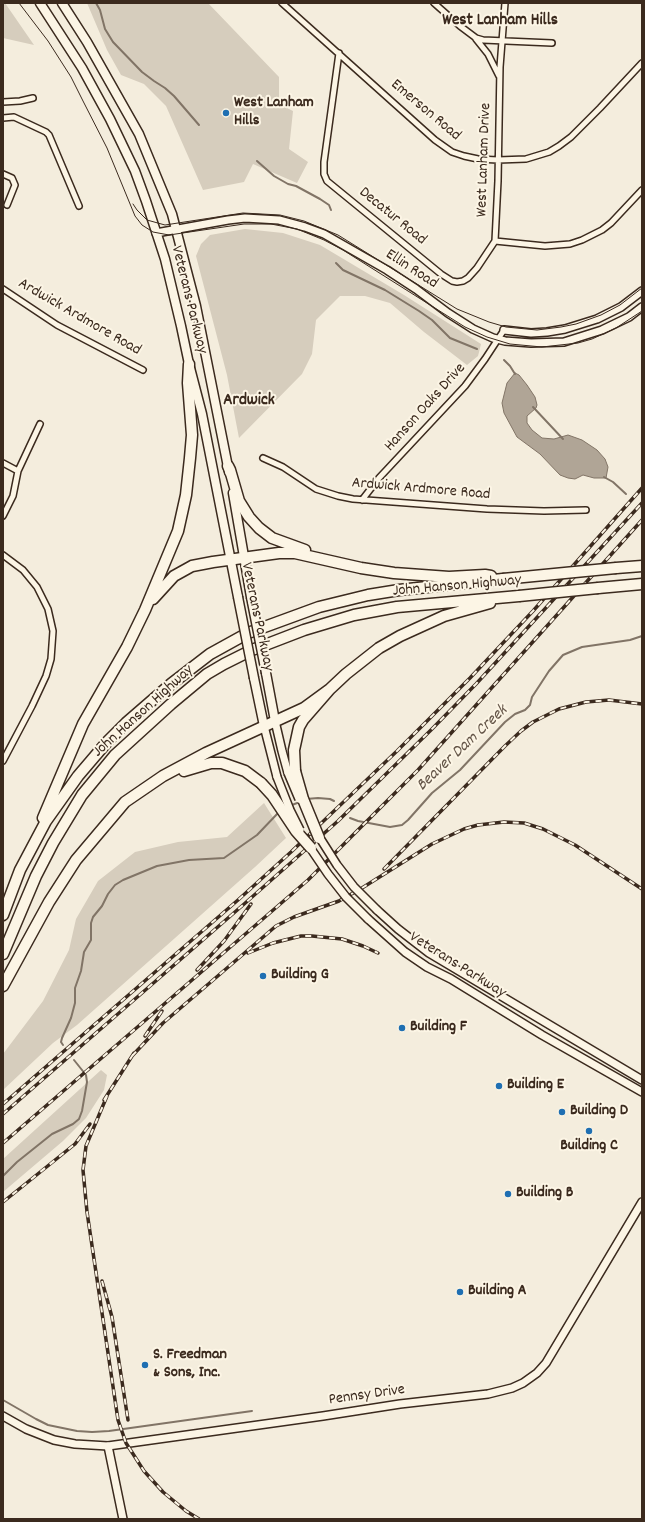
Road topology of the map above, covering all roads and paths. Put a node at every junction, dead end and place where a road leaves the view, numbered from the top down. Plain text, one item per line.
1 (40, 3) edge
2 (62, 3) edge
3 (282, 3) edge
4 (434, 3) edge
5 (505, 3) edge
6 (476, 38) junction
7 (502, 40) junction
8 (552, 43) dead end
9 (339, 53) junction
10 (642, 63) edge
11 (500, 79) junction
12 (33, 98) dead end
13 (3, 102) edge
14 (3, 118) edge
15 (498, 160) junction
16 (3, 174) edge
17 (642, 190) edge
18 (7, 205) dead end
19 (79, 206) dead end
20 (177, 230) junction
21 (156, 234) junction
22 (495, 241) junction
23 (441, 274) joint
24 (3, 289) edge
25 (642, 291) edge
26 (642, 307) edge
27 (504, 330) joint
28 (498, 339) junction
29 (189, 364) junction
30 (143, 370) dead end
31 (40, 424) dead end
32 (263, 458) dead end
33 (3, 463) edge
34 (228, 466) junction
35 (18, 471) junction
36 (362, 500) junction
37 (586, 510) dead end
38 (3, 516) edge
39 (3, 554) edge
40 (244, 558) junction
41 (230, 559) junction
42 (350, 565) junction
43 (641, 566) edge
44 (503, 579) junction
45 (642, 584) edge
46 (519, 596) junction
47 (145, 610) junction
48 (330, 689) junction
49 (275, 721) junction
50 (264, 726) junction
51 (3, 761) edge
52 (291, 772) junction
53 (108, 821) junction
54 (319, 838) joint
55 (311, 848) junction
56 (20, 870) junction
57 (3, 915) edge
58 (3, 954) edge
59 (3, 986) edge
60 (642, 1080) edge
61 (640, 1091) edge
62 (642, 1202) edge
63 (3, 1416) edge
64 (108, 1446) junction
65 (123, 1519) edge

1 - 21 main road, Veterans Parkway
2 - 20 main road, Veterans Parkway
3 - 9 street, Emerson Road
4 - 6 street
5 - 7 street, West Lanham Drive
6 - 7 street
6 - 11 street
7 - 8 street
7 - 11 street, West Lanham Drive
9 - 15 street, Emerson Road
9 - 23 street, Decatur Road
10 - 15 street, Emerson Road
11 - 15 street, West Lanham Drive
12 - 13 street
14 - 19 street
15 - 22 street, West Lanham Drive
16 - 18 street
17 - 22 street
20 - 21 main road, Ellin Road
20 - 28 main road, Ellin Road
20 - 34 main road, Veterans Parkway
21 - 29 main road, Veterans Parkway
22 - 23 street, West Lanham Drive
24 - 30 street, Ardwick Ardmore Road
25 - 27 main road
26 - 28 main road, Ellin Road
27 - 28 street, Hanson Oaks Drive
28 - 36 street, Hanson Oaks Drive
29 - 41 main road, Veterans Parkway
29 - 47 highway
31 - 35 street
32 - 36 street, Ardwick Ardmore Road
33 - 35 street
34 - 40 main road, Veterans Parkway
34 - 42 highway
35 - 38 street
36 - 37 street, Ardwick Ardmore Road
39 - 51 street
40 - 41 highway
40 - 42 highway
40 - 49 main road, Veterans Parkway, bridge
41 - 47 highway
41 - 50 main road, Veterans Parkway, bridge
42 - 44 highway
43 - 44 highway, John Hanson Highway, bridge
44 - 56 highway, John Hanson Highway
45 - 46 highway, John Hanson Highway, bridge
46 - 48 highway
46 - 58 highway, John Hanson Highway
47 - 56 highway
48 - 49 highway
48 - 52 highway
49 - 50 highway
49 - 52 main road, Veterans Parkway
50 - 53 highway
50 - 55 main road, Veterans Parkway, bridge
52 - 54 highway, bridge
53 - 55 highway, bridge
53 - 59 highway
54 - 60 main road, Veterans Parkway, bridge
55 - 61 main road, Veterans Parkway, bridge
56 - 57 highway, John Hanson Highway
62 - 64 main road, Pennsy Drive
63 - 64 main road, Pennsy Drive
64 - 65 main road

